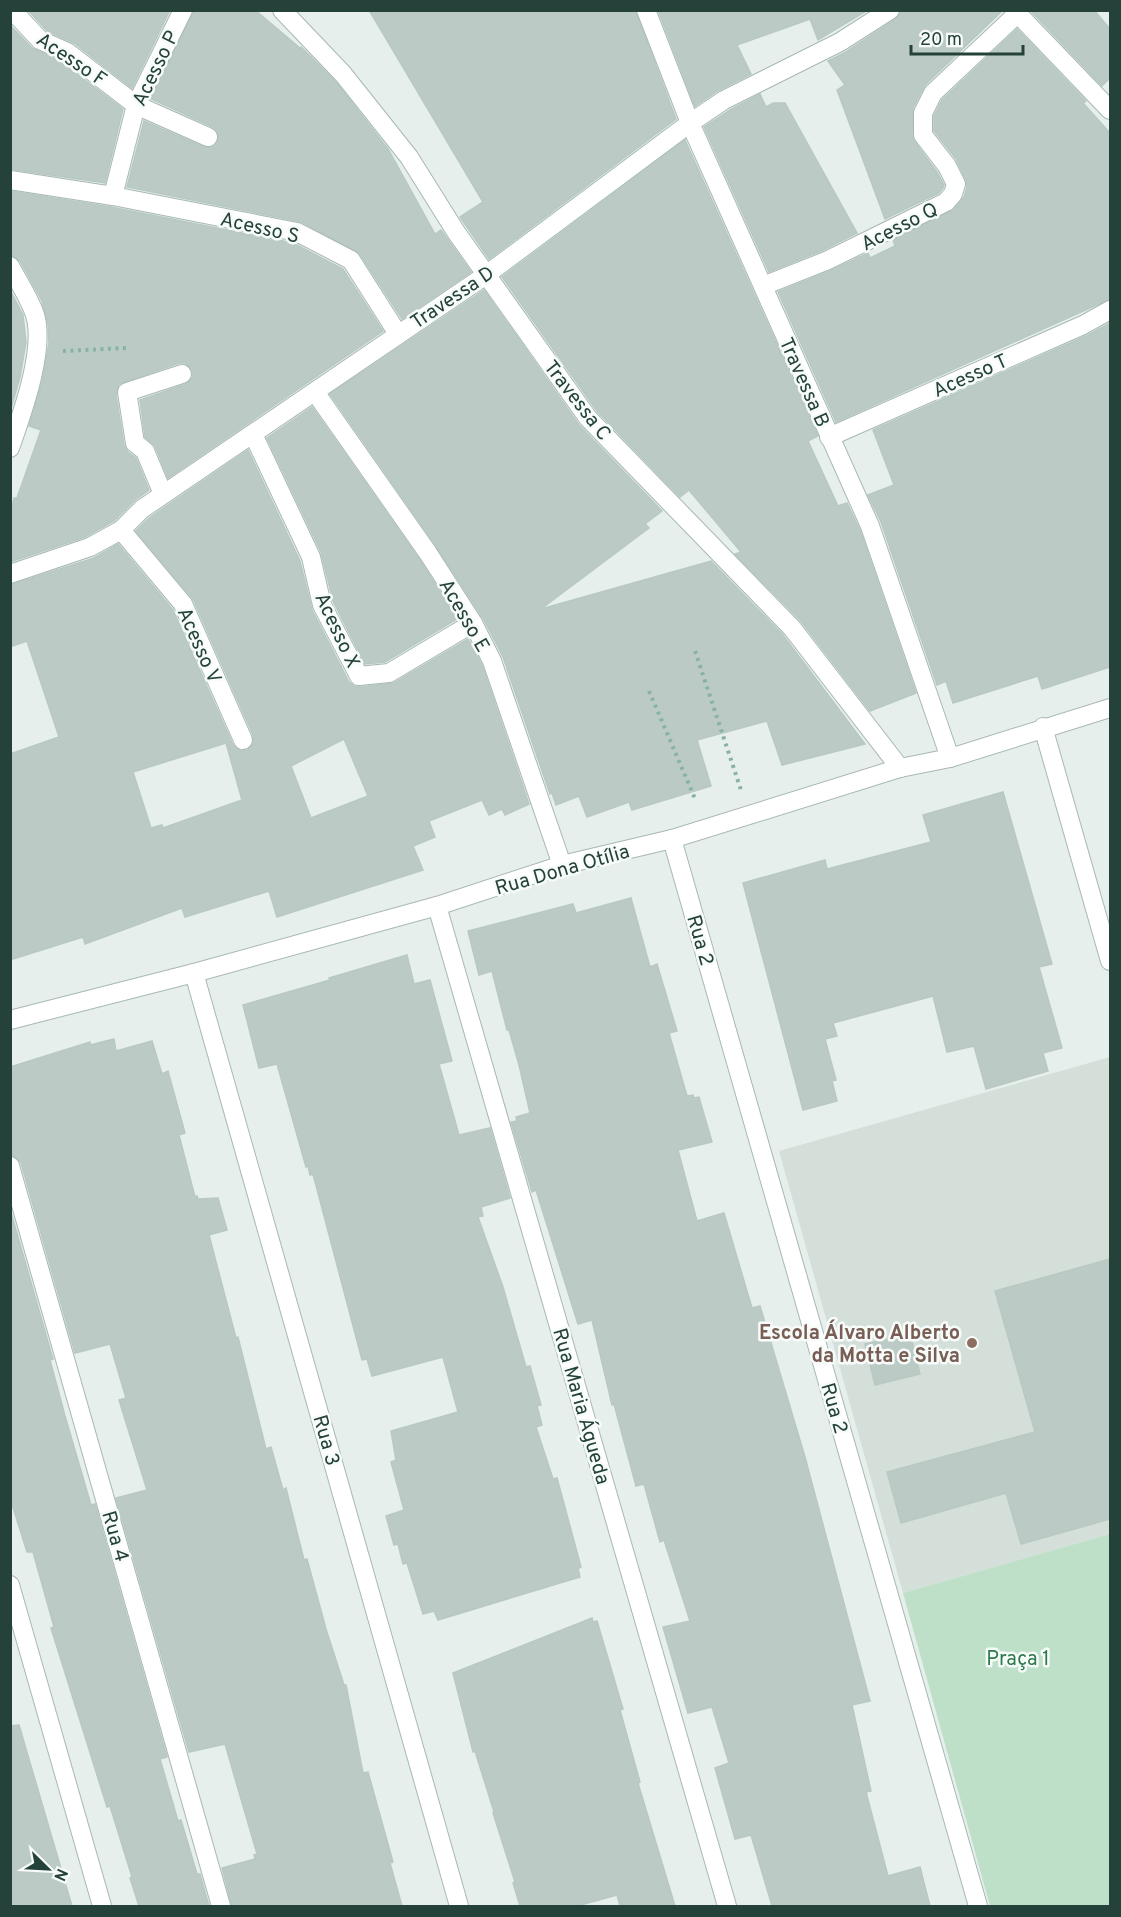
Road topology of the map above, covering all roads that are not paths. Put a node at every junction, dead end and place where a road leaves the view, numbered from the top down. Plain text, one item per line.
1 (12, 10) edge
2 (183, 10) edge
3 (282, 10) edge
4 (646, 10) edge
5 (890, 10) edge
6 (1015, 12) edge
7 (136, 105) junction
8 (1110, 110) edge
9 (690, 123) junction
10 (208, 137) dead end
11 (10, 180) edge
12 (113, 196) junction
13 (10, 266) edge
14 (486, 275) junction
15 (763, 286) junction
16 (1110, 310) edge
17 (399, 334) junction
18 (183, 374) dead end
19 (315, 392) junction
20 (253, 434) junction
21 (829, 437) junction
22 (10, 448) edge
23 (163, 494) junction
24 (121, 530) junction
25 (10, 574) edge
26 (473, 623) junction
27 (1110, 708) edge
28 (1043, 727) junction
29 (243, 740) dead end
30 (950, 758) junction
31 (900, 768) junction
32 (672, 839) junction
33 (562, 866) junction
34 (437, 906) junction
35 (1110, 961) edge
36 (194, 974) junction
37 (10, 1020) edge
38 (10, 1166) edge
39 (10, 1585) edge
40 (102, 1906) edge
41 (222, 1906) edge
42 (459, 1906) edge
43 (727, 1906) edge
44 (978, 1906) edge

1 - 7 street, Acesso F
2 - 7 street, Acesso P
3 - 14 street, Travessa C
4 - 9 street, Travessa B
5 - 9 street, Travessa D
6 - 8 street
6 - 15 street, Acesso Q
7 - 10 street
7 - 12 street, Acesso P
9 - 14 street, Travessa D
9 - 15 street, Travessa B
11 - 12 street, Acesso S
12 - 17 street, Acesso S
13 - 22 street
14 - 17 street, Travessa D
14 - 31 street, Travessa C
15 - 21 street, Travessa B
16 - 21 street, Acesso T
17 - 19 street, Travessa D
18 - 23 street
19 - 20 street, Travessa D
19 - 26 street, Acesso E
20 - 23 street, Travessa D
20 - 26 street, Acesso X
21 - 30 street, Travessa B
23 - 24 street, Travessa D
24 - 25 street, Travessa D
24 - 29 street, Acesso V
26 - 33 street, Acesso E
27 - 28 street, Rua Dona Otília
28 - 30 street, Rua Dona Otília
28 - 35 street
30 - 31 street, Rua Dona Otília
31 - 32 street, Rua Dona Otília
32 - 33 street, Rua Dona Otília
32 - 44 street, Rua 2
33 - 34 street, Rua Dona Otília
34 - 36 street, Rua Dona Otília
34 - 43 street, Rua Maria Águeda
36 - 37 street, Rua Dona Otília
36 - 42 street, Rua 3
38 - 41 street, Rua 4
39 - 40 street

